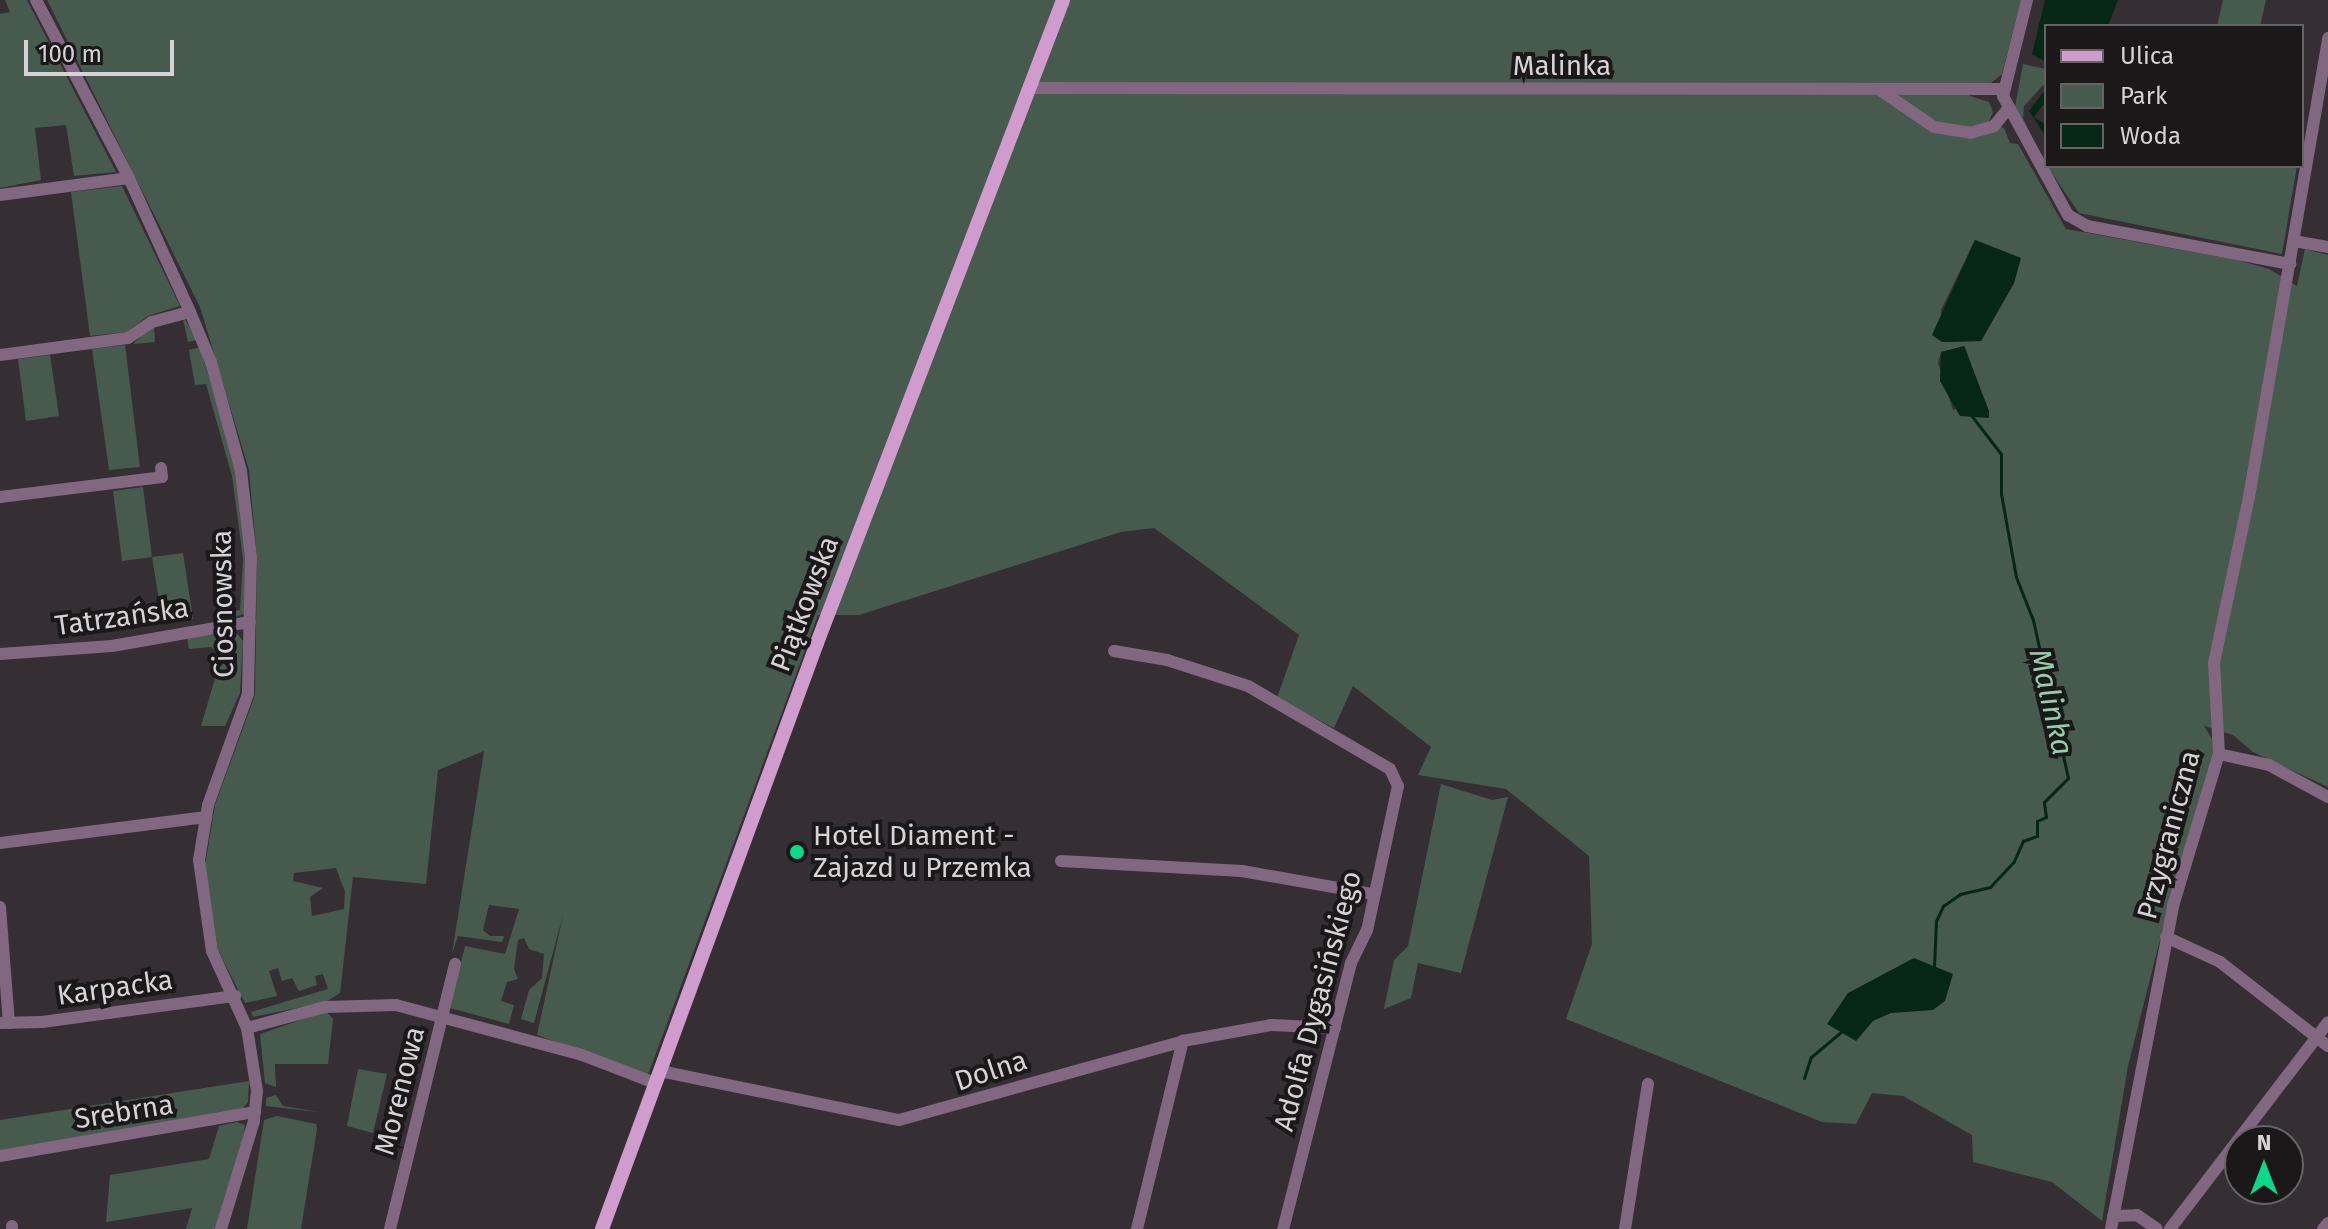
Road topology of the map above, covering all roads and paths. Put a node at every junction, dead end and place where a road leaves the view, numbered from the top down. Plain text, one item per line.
1 (36, 0) edge
2 (1063, 0) edge
3 (2027, 0) edge
4 (2328, 38) edge
5 (1029, 88) junction
6 (2003, 89) junction
7 (1880, 90) junction
8 (2007, 110) junction
9 (129, 178) junction
10 (0, 195) edge
11 (2294, 241) junction
12 (2328, 247) edge
13 (2290, 264) junction
14 (190, 312) junction
15 (0, 355) edge
16 (161, 468) dead end
17 (0, 497) edge
18 (250, 622) junction
19 (1114, 651) dead end
20 (0, 654) edge
21 (2219, 754) junction
22 (2328, 797) edge
23 (206, 817) junction
24 (0, 843) edge
25 (1061, 861) dead end
26 (1373, 894) junction
27 (0, 907) edge
28 (2166, 937) junction
29 (455, 964) dead end
30 (235, 996) junction
31 (443, 1017) junction
32 (2328, 1022) edge
33 (5, 1023) edge
34 (247, 1028) junction
35 (1335, 1028) junction
36 (2316, 1038) junction
37 (1183, 1041) junction
38 (2328, 1046) edge
39 (658, 1077) junction
40 (1648, 1084) dead end
41 (255, 1112) junction
42 (0, 1156) edge
43 (2112, 1222) edge
44 (2328, 1223) edge
45 (221, 1229) edge
46 (390, 1229) edge
47 (602, 1229) edge
48 (1137, 1229) edge
49 (1283, 1229) edge
50 (1625, 1229) edge
51 (2157, 1229) edge
52 (2170, 1229) edge
53 (2323, 1229) edge

1 - 9 street, Ciosnowska
2 - 5 main road, Piątkowska
3 - 6 street
4 - 11 street, Przygraniczna
5 - 7 street, Malinka
5 - 39 main road, Piątkowska
6 - 7 street, Malinka
6 - 8 street
7 - 8 street
8 - 13 street
9 - 10 street
9 - 14 street, Ciosnowska
11 - 12 street
11 - 13 street, Przygraniczna
13 - 21 street, Przygraniczna
14 - 15 street
14 - 18 street, Ciosnowska
16 - 17 street
18 - 20 street, Tatrzańska
18 - 23 street, Ciosnowska
19 - 26 street, Adolfa Dygasińskiego
21 - 22 street
21 - 28 street, Przygraniczna
23 - 24 street
23 - 30 street, Ciosnowska
25 - 26 street
26 - 35 street, Adolfa Dygasińskiego
27 - 33 street
28 - 36 street
28 - 43 street, Przygraniczna
29 - 31 street, Morenowa
30 - 33 street, Karpacka
30 - 34 street, Ciosnowska
31 - 34 street, Dolna
31 - 39 street, Dolna
31 - 46 street, Morenowa
32 - 36 street
34 - 41 street, Ciosnowska
35 - 37 street, Dolna
35 - 49 street, Adolfa Dygasińskiego
36 - 38 street
36 - 52 street
37 - 39 street, Dolna
37 - 48 street
39 - 47 main road, Piątkowska
40 - 50 street
41 - 42 street, Srebrna
41 - 45 street, Ciosnowska
43 - 51 street
44 - 53 street

